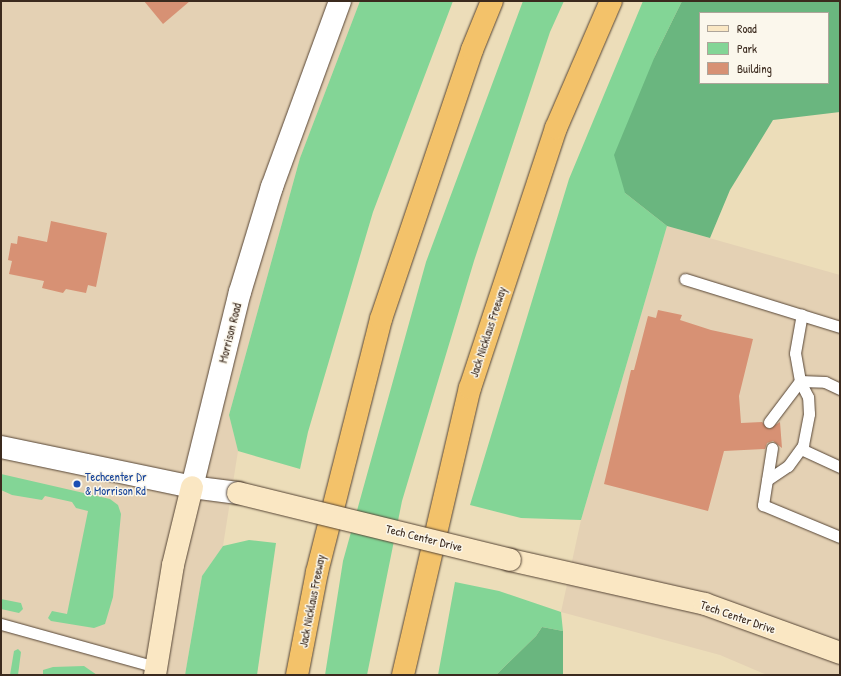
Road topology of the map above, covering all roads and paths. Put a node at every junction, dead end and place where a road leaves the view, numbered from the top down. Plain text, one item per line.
1 (340, 1) edge
2 (492, 1) edge
3 (611, 1) edge
4 (685, 279) dead end
5 (802, 315) junction
6 (840, 327) edge
7 (800, 381) junction
8 (840, 390) edge
9 (769, 422) dead end
10 (1, 446) edge
11 (772, 448) dead end
12 (800, 449) junction
13 (840, 467) edge
14 (767, 480) junction
15 (192, 487) junction
16 (238, 493) joint
17 (840, 537) edge
18 (1, 624) edge
19 (840, 653) edge
20 (155, 671) edge
21 (297, 675) edge
22 (403, 675) edge

1 - 15 street, Morrison Road
2 - 21 highway, Jack Nicklaus Freeway
3 - 22 highway, Jack Nicklaus Freeway
4 - 5 lane
5 - 6 lane
5 - 7 lane
7 - 8 lane
7 - 9 lane
7 - 12 lane
10 - 15 street, Tech Center Drive
11 - 14 lane
12 - 13 lane
12 - 14 lane
14 - 17 lane
15 - 16 street, Tech Center Drive
15 - 20 main road, Morrison Road
16 - 19 main road, Tech Center Drive, bridge
18 - 20 lane

